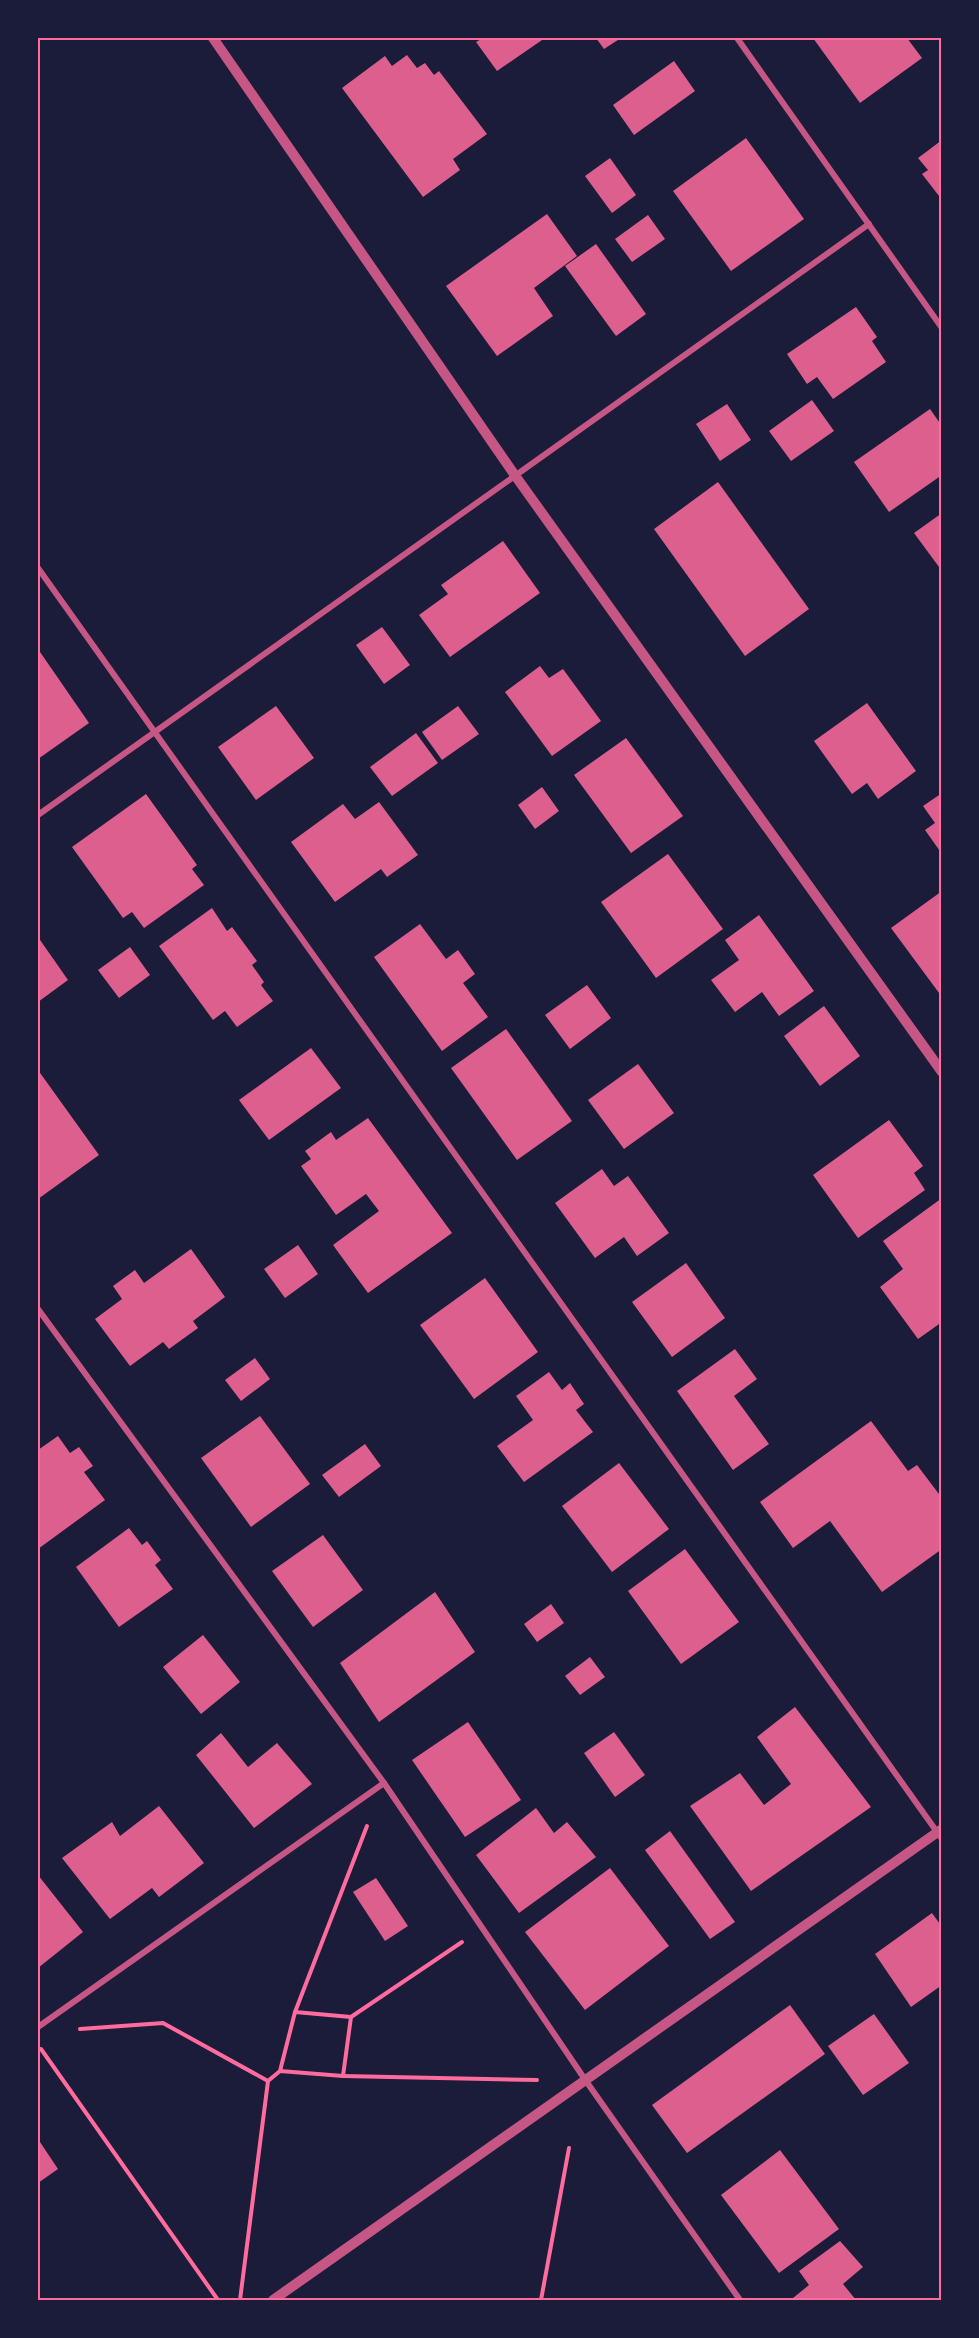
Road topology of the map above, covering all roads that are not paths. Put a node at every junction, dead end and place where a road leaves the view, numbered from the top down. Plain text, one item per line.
1 (213, 38) edge
2 (737, 38) edge
3 (869, 224) junction
4 (941, 326) edge
5 (514, 474) junction
6 (38, 568) edge
7 (156, 732) junction
8 (38, 815) edge
9 (942, 1072) edge
10 (38, 1309) edge
11 (384, 1783) junction
12 (940, 1833) edge
13 (38, 2027) edge
14 (586, 2081) junction
15 (273, 2301) edge
16 (740, 2301) edge

1 - 5 street
2 - 3 street
3 - 4 street
3 - 5 street
5 - 7 street
5 - 9 street
6 - 7 street
7 - 8 street
7 - 12 street
10 - 11 street
11 - 13 street
11 - 14 street
12 - 14 street
14 - 15 street
14 - 16 street

